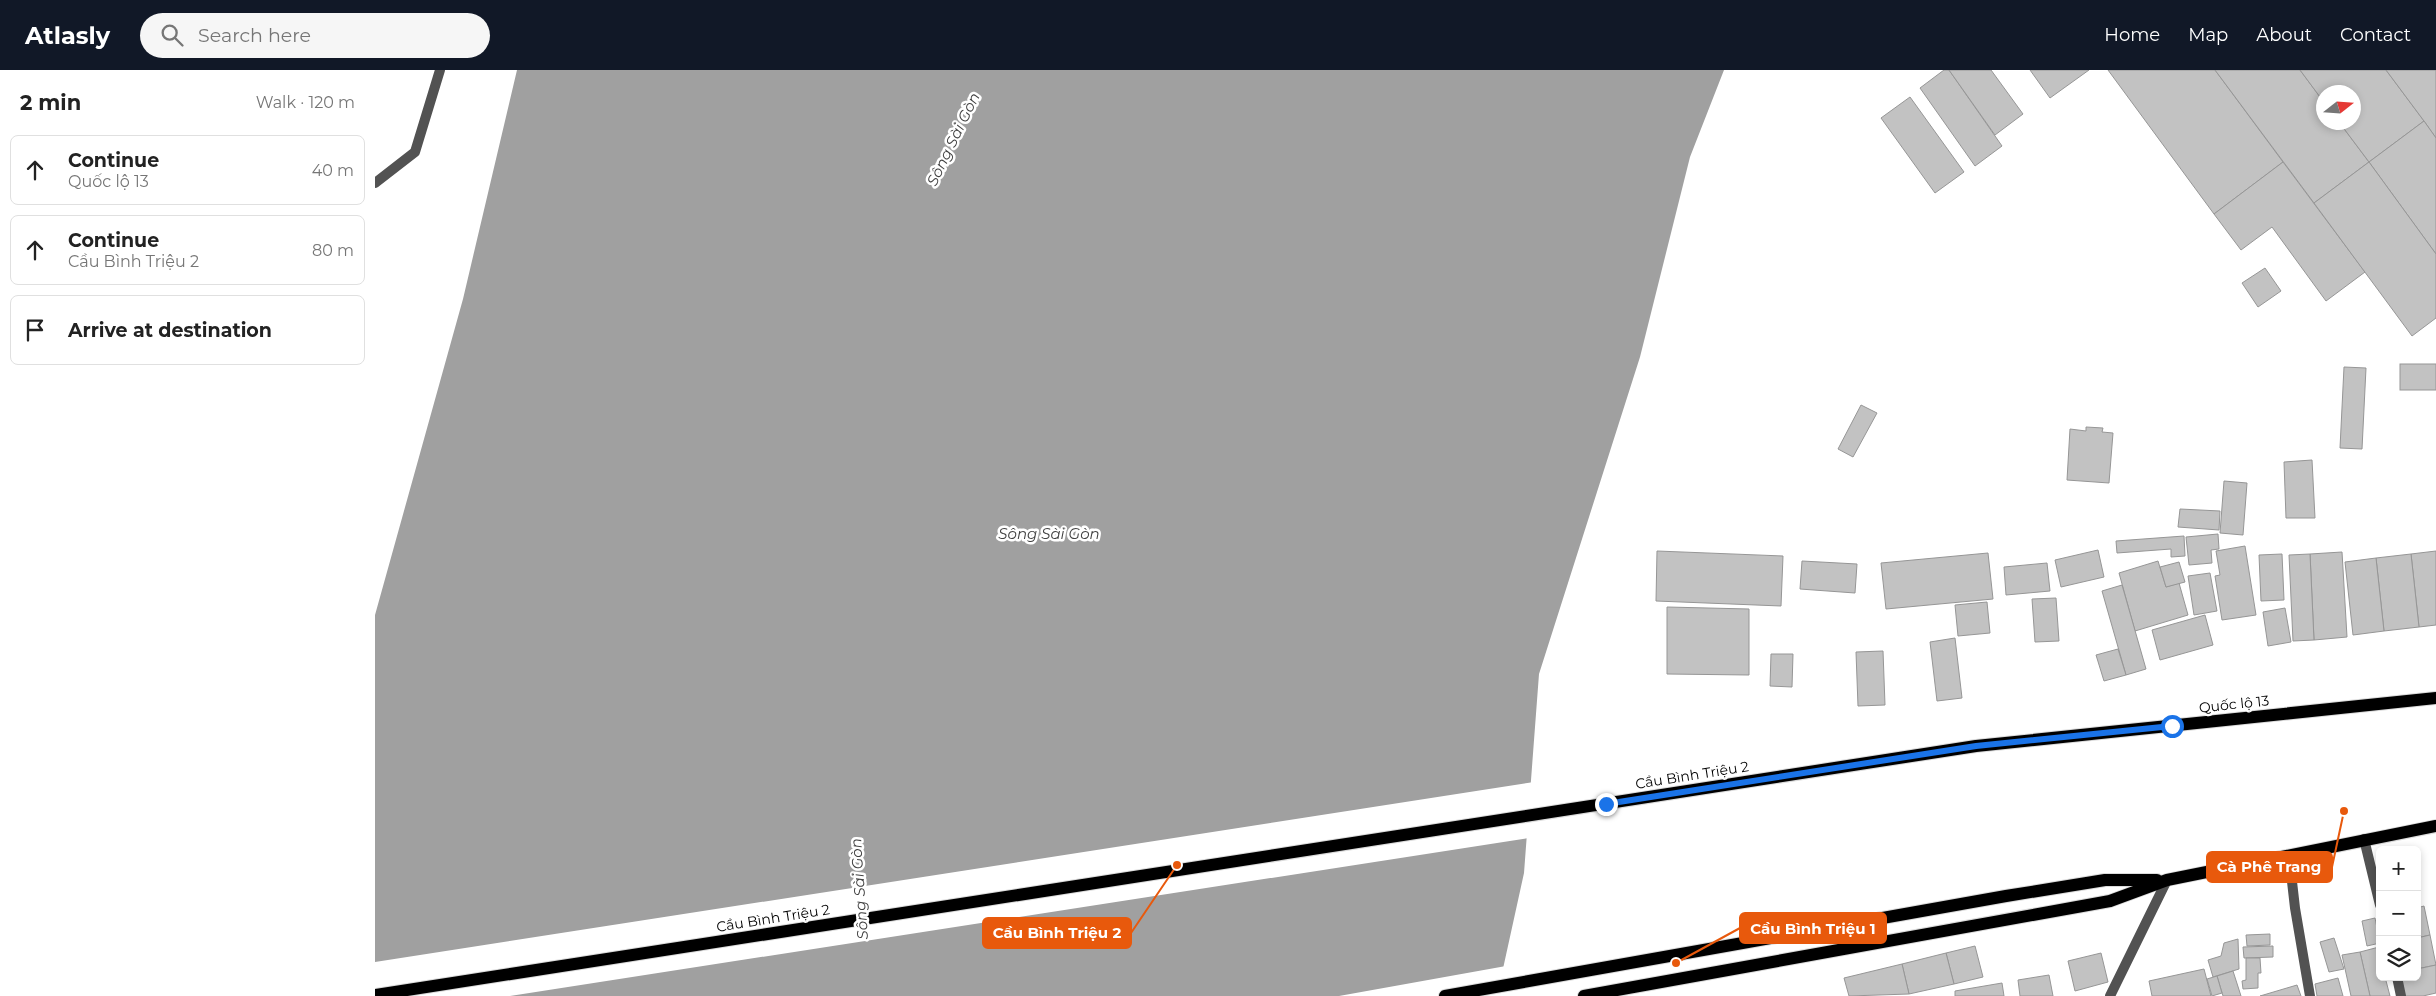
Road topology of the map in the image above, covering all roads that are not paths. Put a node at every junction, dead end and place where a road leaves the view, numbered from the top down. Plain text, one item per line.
1 (440, 70) edge
2 (375, 183) edge
3 (2436, 698) edge
4 (1976, 746) joint
5 (2436, 826) edge
6 (2364, 839) junction
7 (2289, 854) junction
8 (2167, 880) junction
9 (2377, 891) edge
10 (2398, 981) edge
11 (375, 996) edge
12 (1445, 996) edge
13 (1583, 996) edge
14 (2110, 996) edge
15 (2310, 996) edge
16 (2401, 996) edge

1 - 2 street
3 - 4 main road, Quốc lộ 13
4 - 11 main road, Cầu Bình Triệu 2
5 - 6 main road
6 - 7 main road
6 - 9 street
7 - 8 main road
7 - 15 street
8 - 12 main road
8 - 13 main road
8 - 14 street
10 - 16 street

